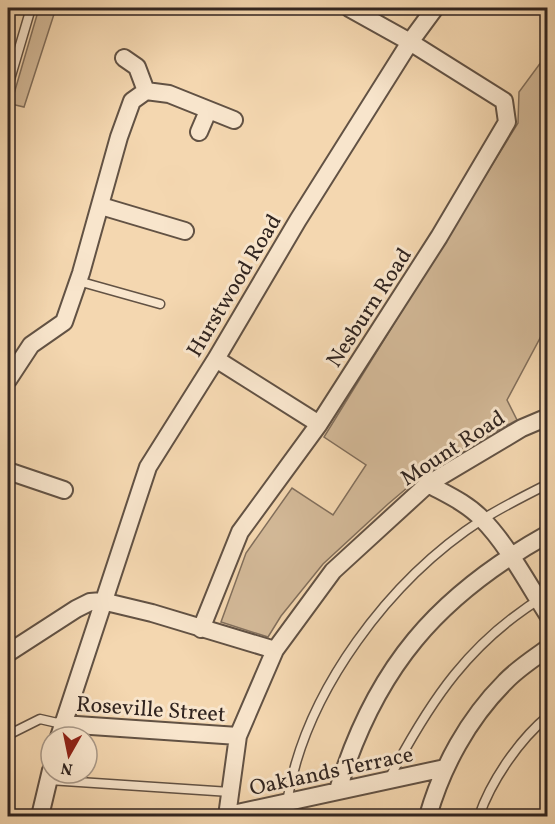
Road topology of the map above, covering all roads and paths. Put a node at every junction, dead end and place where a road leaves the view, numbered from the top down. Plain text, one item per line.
1 (31, 8) edge
2 (350, 8) edge
3 (435, 8) edge
4 (410, 42) junction
5 (124, 57) dead end
6 (8, 86) edge
7 (146, 91) junction
8 (208, 111) junction
9 (234, 120) dead end
10 (199, 132) dead end
11 (101, 206) junction
12 (185, 231) dead end
13 (78, 281) junction
14 (160, 304) dead end
15 (216, 359) junction
16 (8, 381) edge
17 (548, 417) edge
18 (319, 424) junction
19 (8, 471) edge
20 (428, 484) junction
21 (548, 484) edge
22 (64, 490) dead end
23 (483, 519) junction
24 (548, 534) edge
25 (510, 556) junction
26 (543, 597) edge
27 (102, 602) junction
28 (548, 615) edge
29 (201, 628) junction
30 (548, 648) edge
31 (274, 650) junction
32 (8, 653) edge
33 (548, 716) edge
34 (50, 725) edge
35 (62, 725) edge
36 (99, 732) edge
37 (8, 735) edge
38 (238, 736) junction
39 (445, 768) junction
40 (99, 780) edge
41 (389, 780) junction
42 (48, 785) edge
43 (338, 790) junction
44 (230, 792) junction
45 (287, 802) junction
46 (40, 816) edge
47 (228, 816) edge
48 (428, 816) edge
49 (479, 816) edge

1 - 6 lane
2 - 4 street, Nesburn Road
3 - 4 street, Hurstwood Road
4 - 15 street, Hurstwood Road
4 - 18 street, Nesburn Road
5 - 7 street
7 - 8 street
7 - 11 street
8 - 9 street
8 - 10 street
11 - 12 street
11 - 13 street
13 - 14 lane
13 - 16 street
15 - 18 street
15 - 27 street, Hurstwood Road
17 - 20 street, Mount Road
18 - 29 street, Nesburn Road
19 - 22 street
20 - 23 street
20 - 31 street, Mount Road
21 - 23 lane
23 - 25 street
23 - 45 lane
24 - 25 street
25 - 26 street
25 - 43 street
26 - 28 street
26 - 41 lane
27 - 29 street
27 - 32 street
27 - 35 street, Hurstwood Road
29 - 31 street
30 - 39 street
31 - 38 street, Mount Road
33 - 49 lane
34 - 37 lane
36 - 38 street, Roseville Street
38 - 44 street, Mount Road
39 - 41 street, Oaklands Terrace
39 - 48 street
40 - 44 lane
41 - 43 street, Oaklands Terrace
42 - 46 street
43 - 45 street, Oaklands Terrace
44 - 47 street, Mount Road
45 - 47 street, Oaklands Terrace

